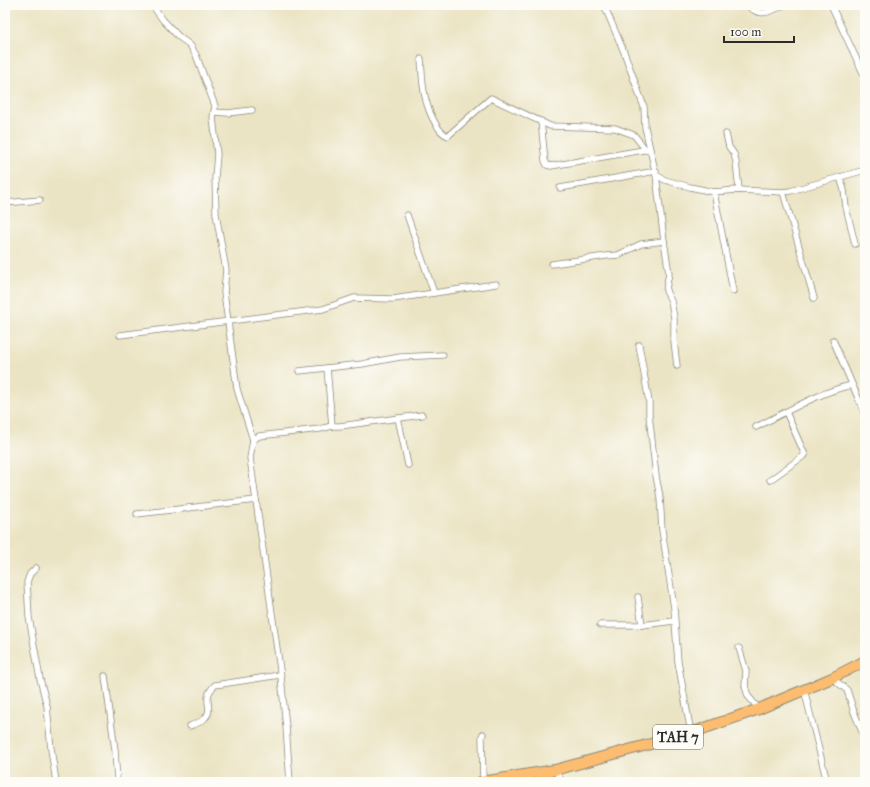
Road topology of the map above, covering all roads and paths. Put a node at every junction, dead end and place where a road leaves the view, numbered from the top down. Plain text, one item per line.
1 (152, 5) edge
2 (604, 5) edge
3 (746, 5) edge
4 (784, 5) edge
5 (831, 5) edge
6 (421, 59) dead end
7 (865, 77) edge
8 (252, 110) dead end
9 (214, 112) junction
10 (541, 121) junction
11 (726, 134) dead end
12 (648, 149) junction
13 (865, 170) edge
14 (656, 173) junction
15 (840, 177) junction
16 (560, 188) dead end
17 (739, 190) junction
18 (714, 192) junction
19 (783, 192) junction
20 (40, 200) dead end
21 (5, 203) edge
22 (407, 215) dead end
23 (664, 241) junction
24 (855, 244) dead end
25 (552, 264) dead end
26 (496, 284) dead end
27 (733, 291) dead end
28 (434, 293) junction
29 (814, 298) dead end
30 (227, 321) junction
31 (120, 335) dead end
32 (833, 340) dead end
33 (639, 345) dead end
34 (444, 355) dead end
35 (678, 366) dead end
36 (327, 368) junction
37 (299, 371) dead end
38 (852, 385) junction
39 (786, 412) junction
40 (865, 414) edge
41 (422, 415) dead end
42 (398, 418) junction
43 (332, 426) junction
44 (756, 427) dead end
45 (253, 440) junction
46 (408, 464) dead end
47 (770, 480) dead end
48 (256, 500) junction
49 (138, 514) dead end
50 (36, 568) dead end
51 (638, 597) dead end
52 (674, 621) junction
53 (600, 625) dead end
54 (642, 625) junction
55 (739, 648) dead end
56 (865, 661) edge
57 (280, 675) junction
58 (105, 676) dead end
59 (832, 678) junction
60 (804, 689) junction
61 (759, 709) junction
62 (190, 726) dead end
63 (691, 733) junction
64 (483, 734) dead end
65 (865, 740) edge
66 (555, 770) junction
67 (56, 782) edge
68 (117, 782) edge
69 (290, 782) edge
70 (482, 782) edge
71 (562, 782) edge
72 (827, 782) edge

1 - 9 street
2 - 12 street
3 - 4 street
5 - 7 street
6 - 10 street
8 - 9 street
9 - 30 street
10 - 12 street
10 - 12 street
11 - 17 street
12 - 14 street
13 - 15 street
14 - 16 street
14 - 18 street
14 - 23 street
15 - 19 street
15 - 24 street
17 - 18 street
17 - 19 street
18 - 27 street
19 - 29 street
20 - 21 street
22 - 28 street
23 - 25 street
23 - 35 street
26 - 28 street
28 - 30 street
30 - 31 street
30 - 45 street
32 - 38 street
33 - 52 street
34 - 36 street
36 - 37 street
36 - 43 street
38 - 39 street
38 - 40 street
39 - 44 street
39 - 47 street
41 - 42 street
42 - 43 street
42 - 46 street
43 - 45 street
45 - 48 street
48 - 49 street
48 - 57 street
50 - 67 street
51 - 54 street
52 - 54 street
52 - 63 street
53 - 54 street
55 - 61 street
56 - 59 highway, TAH 7
57 - 62 street
57 - 69 street
58 - 68 street
59 - 60 highway, TAH 7
59 - 65 street
60 - 61 highway, TAH 7
60 - 72 street
61 - 63 highway, TAH 7
63 - 66 highway, TAH 7
64 - 70 street
66 - 70 highway, TAH 7
66 - 71 street

